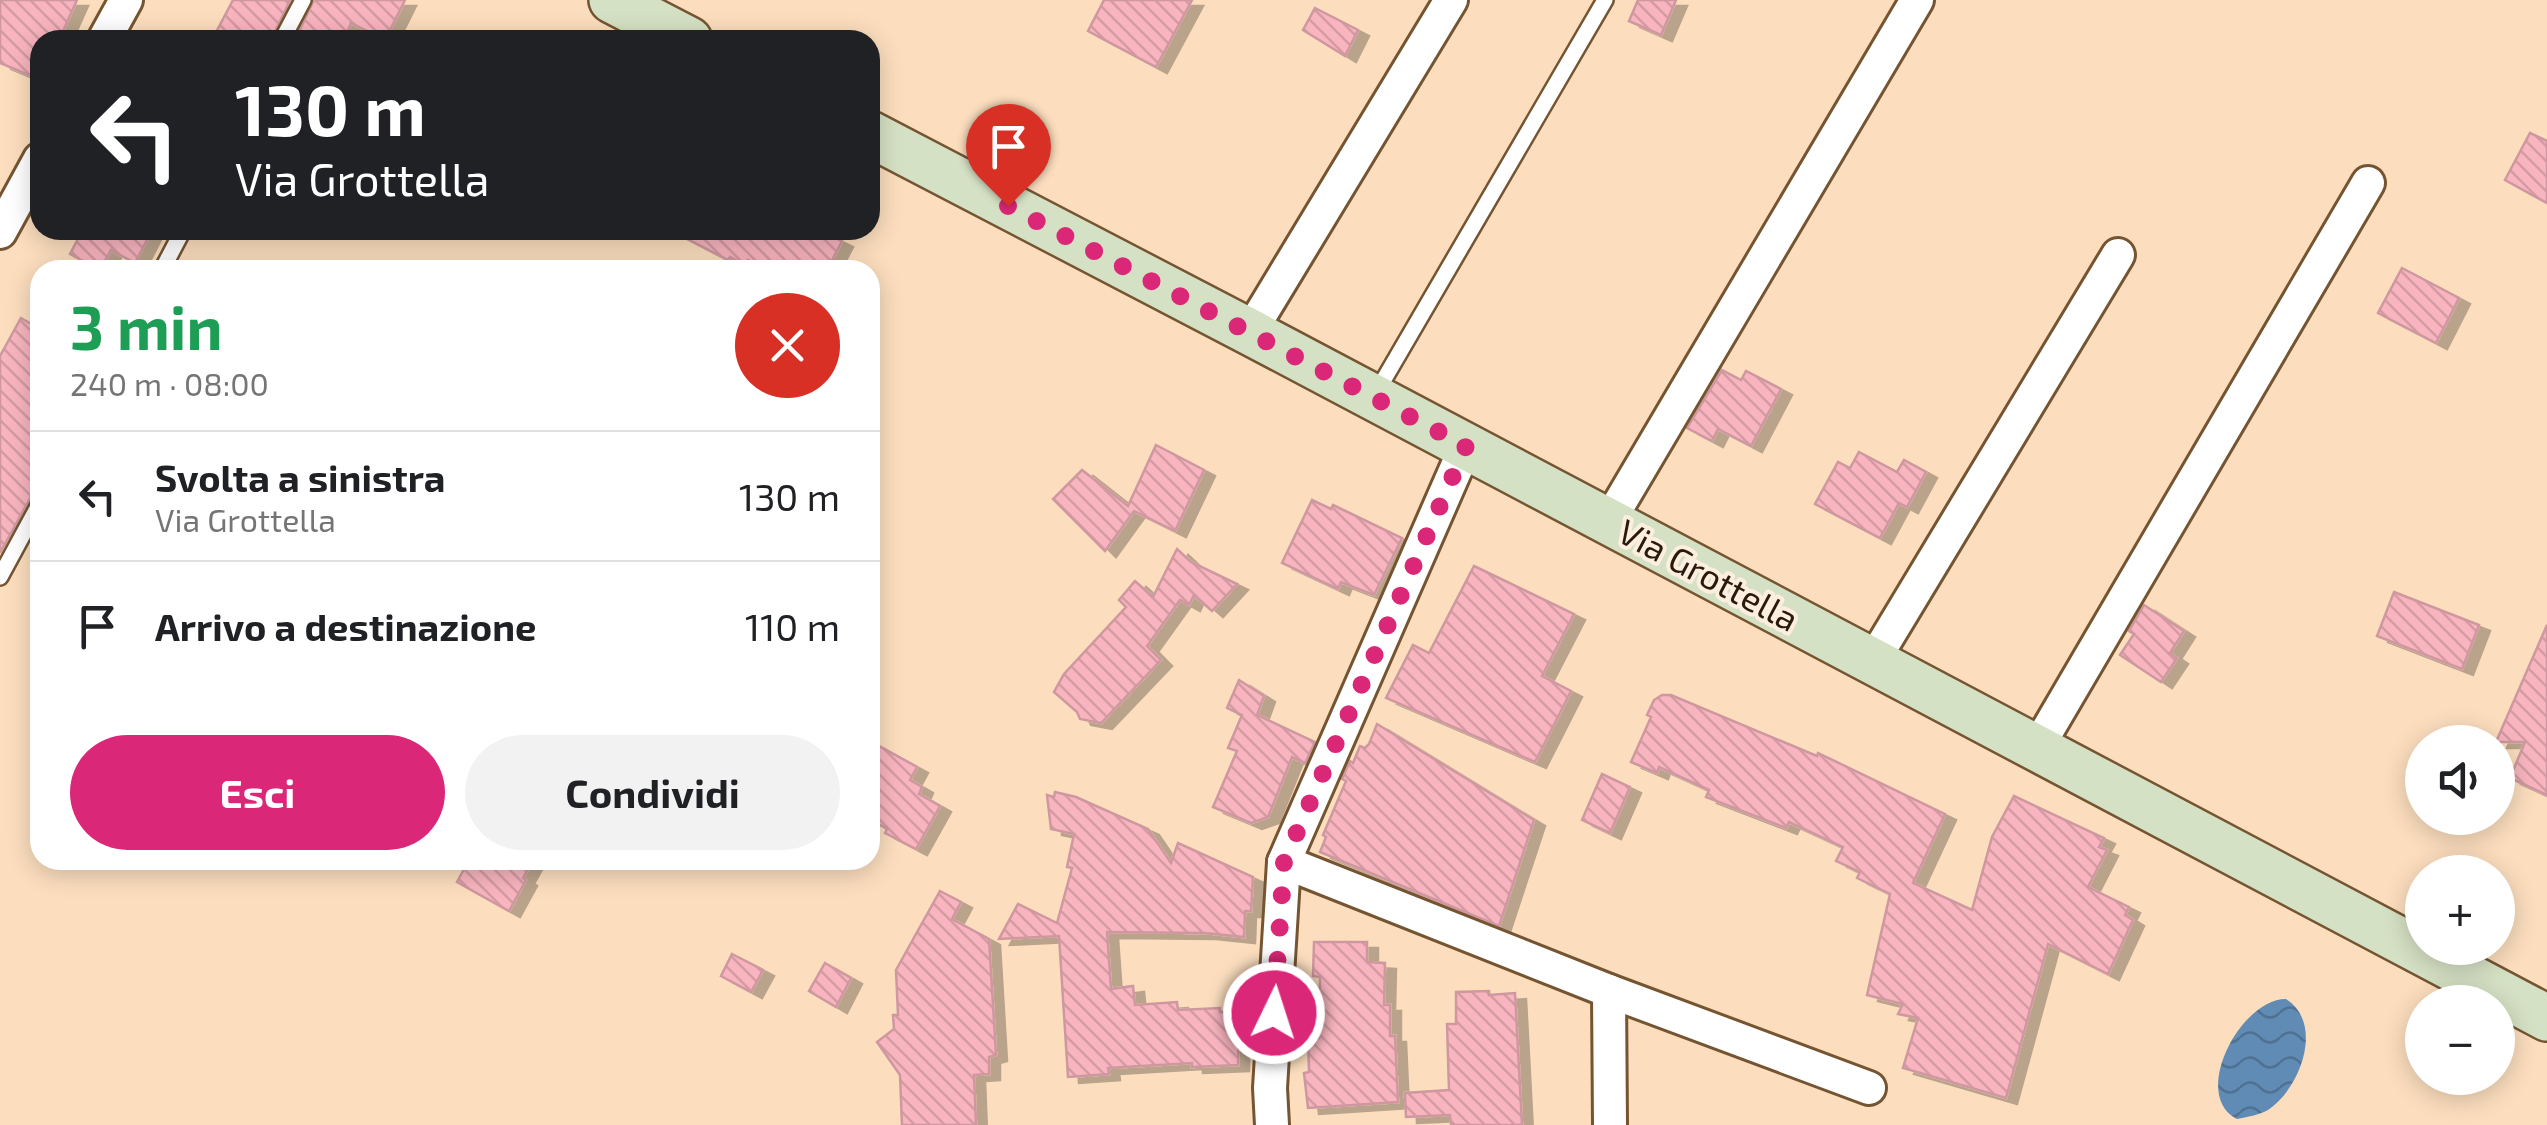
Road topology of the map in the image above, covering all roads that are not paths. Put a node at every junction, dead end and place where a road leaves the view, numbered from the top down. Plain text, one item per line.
1 (126, 0) edge
2 (303, 0) edge
3 (612, 0) edge
4 (1451, 0) edge
5 (1605, 0) edge
6 (1917, 0) edge
7 (110, 30) edge
8 (287, 30) edge
9 (670, 30) edge
10 (880, 139) edge
11 (30, 177) edge
12 (2368, 182) dead end
13 (0, 232) edge
14 (2118, 255) dead end
15 (1250, 332) junction
16 (1374, 397) junction
17 (1466, 446) junction
18 (1609, 521) junction
19 (30, 522) edge
20 (0, 577) edge
21 (1873, 661) junction
22 (2037, 748) junction
23 (1284, 862) junction
24 (1609, 992) junction
25 (2547, 1018) edge
26 (1869, 1088) dead end
27 (1272, 1125) edge
28 (1610, 1125) edge

1 - 7 street
2 - 8 lane
3 - 9 street
4 - 15 street
5 - 16 lane
6 - 18 street
10 - 15 street, Via Grottella
11 - 13 street
12 - 22 street
14 - 21 street
15 - 16 street, Via Grottella
16 - 17 street, Via Grottella
17 - 18 street, Via Grottella
17 - 23 street
18 - 21 street, Via Grottella
19 - 20 lane
21 - 22 street, Via Grottella
22 - 25 street, Via Grottella
23 - 24 street
23 - 27 street
24 - 26 street
24 - 28 street

